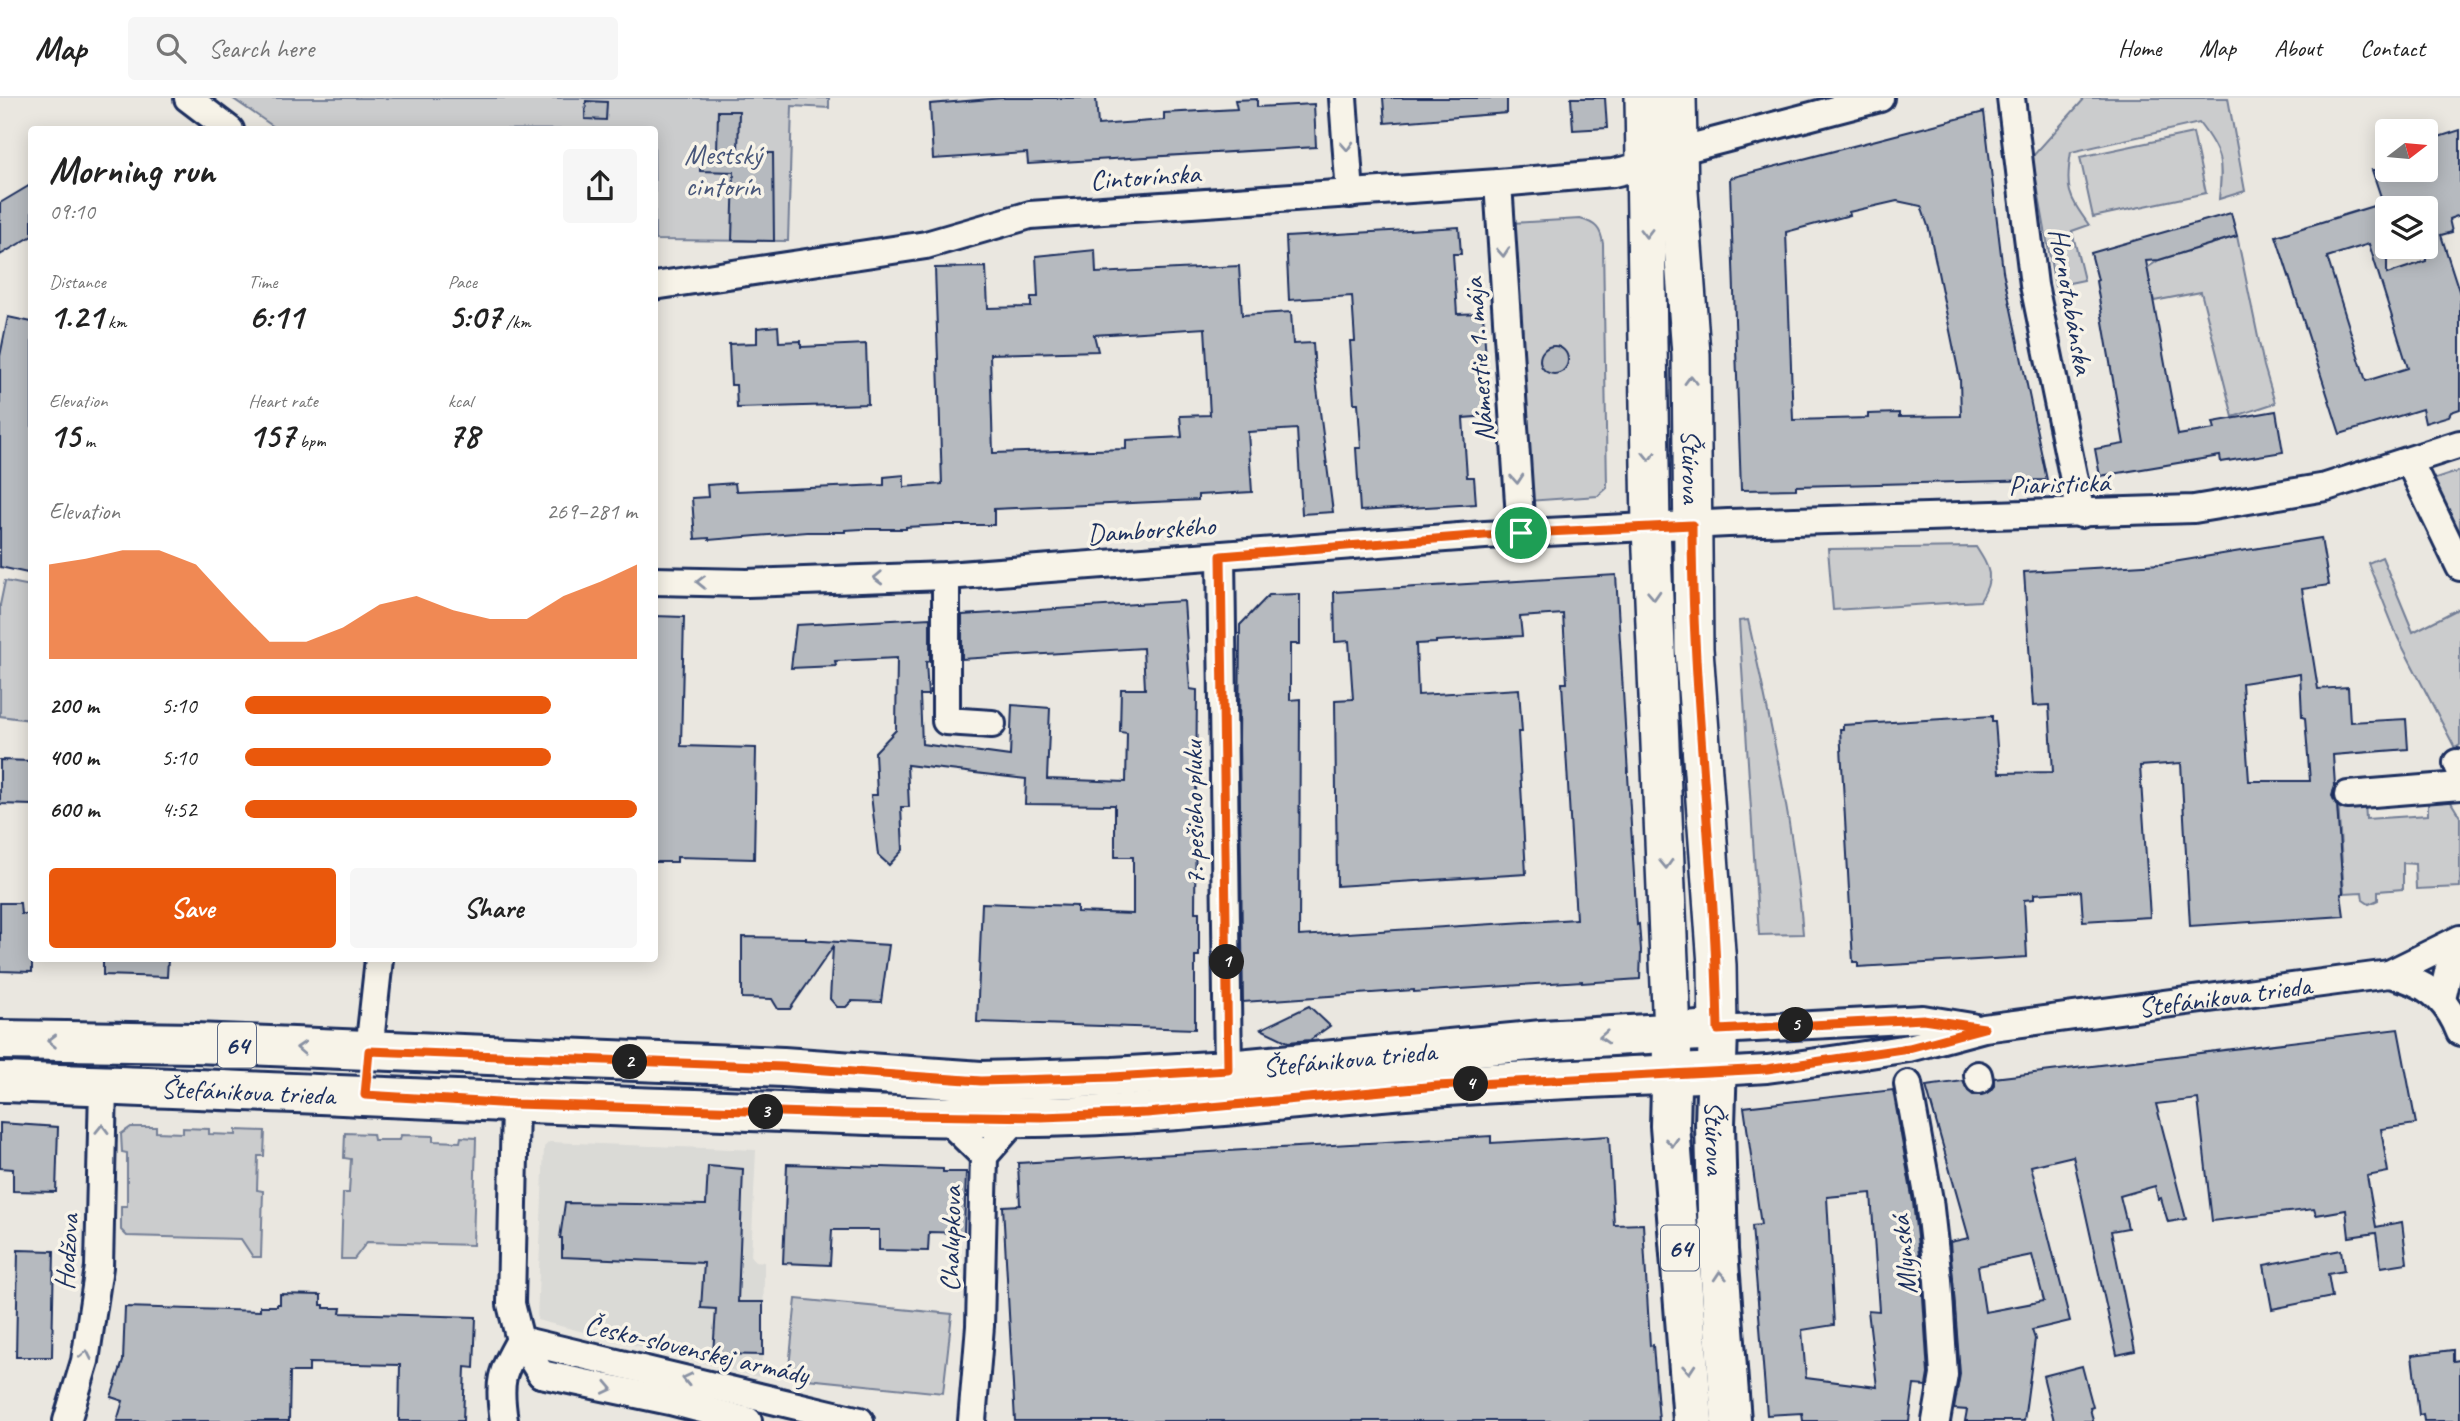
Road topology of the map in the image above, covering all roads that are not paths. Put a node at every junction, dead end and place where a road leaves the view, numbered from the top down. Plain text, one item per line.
1 (188, 98) edge
2 (1343, 98) edge
3 (1644, 98) edge
4 (1677, 98) edge
5 (1880, 98) edge
6 (2011, 98) edge
7 (225, 126) edge
8 (1662, 158) junction
9 (1498, 183) junction
10 (1350, 194) junction
11 (658, 285) edge
12 (2460, 444) edge
13 (2409, 461) junction
14 (2081, 514) junction
15 (1692, 525) junction
16 (1651, 527) junction
17 (1521, 533) junction
18 (1221, 556) junction
19 (2460, 567) edge
20 (946, 576) junction
21 (658, 581) edge
22 (992, 724) dead end
23 (2459, 773) edge
24 (2348, 795) dead end
25 (2458, 941) edge
26 (379, 962) edge
27 (2389, 974) junction
28 (2451, 998) edge
29 (1984, 1028) junction
30 (1718, 1030) junction
31 (2460, 1032) edge
32 (1672, 1033) junction
33 (0, 1040) edge
34 (369, 1051) junction
35 (516, 1058) junction
36 (1228, 1070) junction
37 (1717, 1072) junction
38 (1672, 1074) junction
39 (0, 1082) edge
40 (1908, 1084) dead end
41 (103, 1085) junction
42 (365, 1095) junction
43 (515, 1104) junction
44 (1228, 1107) junction
45 (943, 1116) junction
46 (1018, 1117) junction
47 (984, 1156) junction
48 (520, 1340) junction
49 (541, 1374) junction
50 (976, 1375) junction
51 (669, 1411) edge
52 (67, 1421) edge
53 (505, 1421) edge
54 (748, 1421) edge
55 (860, 1421) edge
56 (972, 1421) edge
57 (991, 1421) edge
58 (1693, 1421) edge
59 (1731, 1421) edge
60 (1936, 1421) edge

1 - 7 street
2 -> 10 street
3 - 8 main road, Štúrova
4 - 8 main road, Štúrova
5 - 8 street, Cintorínska
6 - 14 street, Hornotabánska
8 - 9 street, Cintorínska
15 -> 8 main road, Štúrova
8 -> 16 main road, Štúrova
9 - 10 street, Cintorínska
9 -> 17 street, Námestie 1. mája
10 - 11 street, Cintorínska
12 - 13 street, Piaristická
13 - 14 street, Piaristická
13 - 19 street
14 - 15 street, Piaristická
15 - 16 street, Piaristická
15 - 30 main road, Štúrova
16 - 17 street, Damborského
16 -> 32 main road, Štúrova
17 - 18 street, Damborského
18 - 20 street, Damborského
18 - 36 street, 7. pešieho pluku
20 -> 21 street, Damborského
20 - 22 street
23 - 24 street
25 - 27 street
25 - 28 street
26 - 34 street
27 - 28 street, Štefánikova trieda
27 - 29 street, Štefánikova trieda
28 - 31 street
29 - 30 street, Štefánikova trieda
29 - 37 street, Štefánikova trieda
30 - 32 main road, Štefánikova trieda / 64
30 - 37 main road, Štúrova / 64
32 -> 36 main road, Štefánikova trieda / 64
32 - 38 main road, 64
34 -> 33 main road, Štefánikova trieda / 64
34 - 35 main road, Štefánikova trieda / 64
34 - 42 main road
35 - 36 main road, Štefánikova trieda / 64
35 - 43 main road
36 - 44 main road
37 - 38 main road, 64
59 -> 37 main road, Štúrova / 64
38 - 44 main road, Štefánikova trieda / 64
38 -> 58 main road, Štúrova / 64
39 - 41 main road, Štefánikova trieda / 64
40 - 60 street, Mlynská
41 - 42 main road, Štefánikova trieda / 64
52 -> 41 street, Hodžova
42 - 43 main road, Štefánikova trieda / 64
43 - 45 main road, Štefánikova trieda / 64
43 - 48 street
44 - 46 main road, Štefánikova trieda / 64
45 - 46 main road, Štefánikova trieda / 64
45 - 47 street
46 - 47 street, Chalupkova
47 - 50 street, Chalupkova
48 - 49 street
48 - 53 street
55 -> 48 street, Česko-slovenskej armády
49 -> 51 street, Česko-slovenskej armády
49 - 53 street
50 - 56 street, Chalupkova
50 - 57 street, Chalupkova
51 - 54 street, Česko-slovenskej armády

